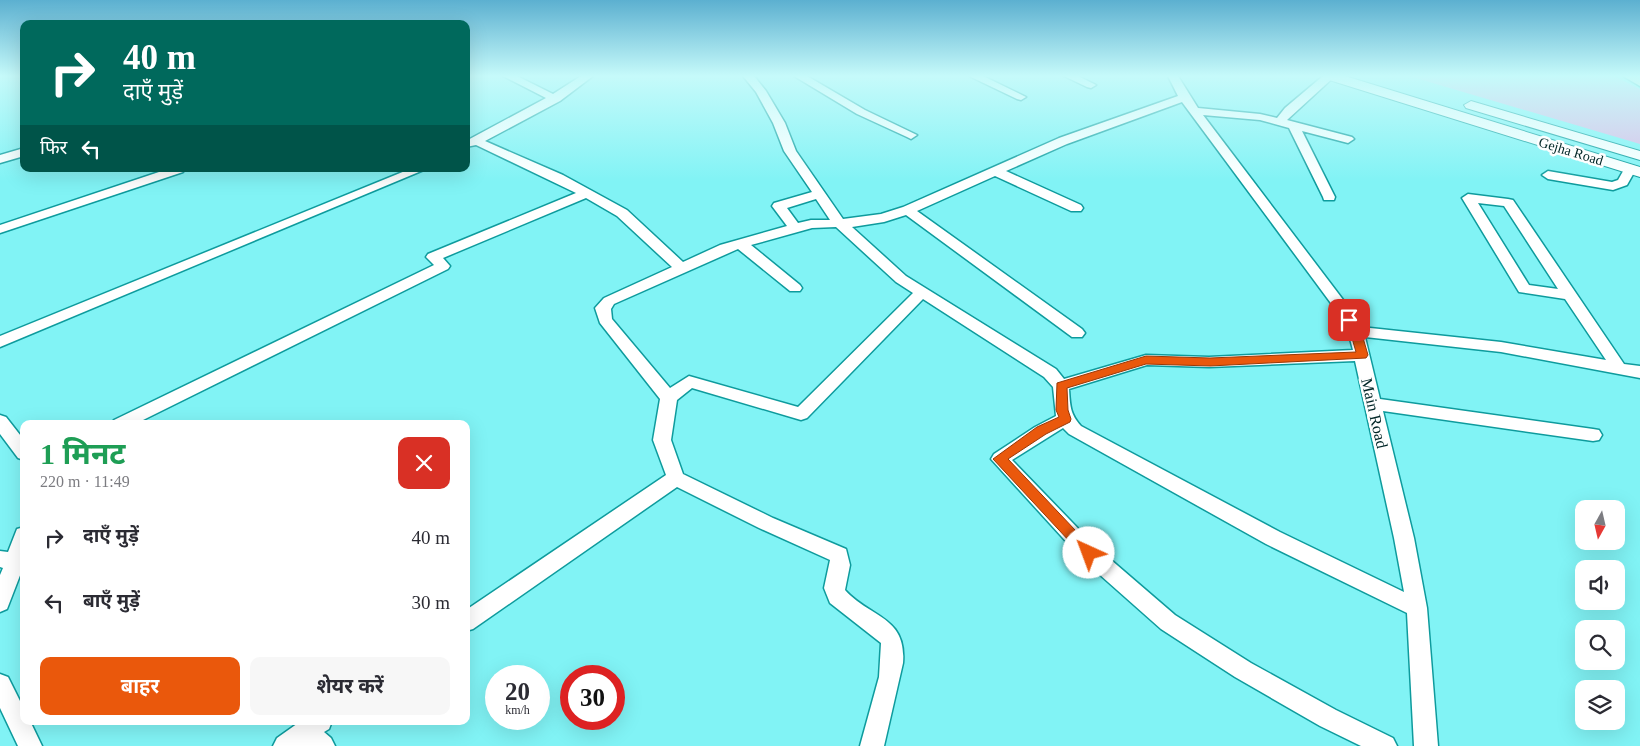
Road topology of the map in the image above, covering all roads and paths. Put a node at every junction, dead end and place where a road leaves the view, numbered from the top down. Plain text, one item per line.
1 (533, 111) edge
2 (772, 111) edge
3 (859, 111) edge
4 (1146, 111) edge
5 (1195, 111) joint
6 (1288, 111) edge
7 (1442, 111) edge
8 (1490, 111) edge
9 (1280, 121) junction
10 (1293, 124) junction
11 (911, 136) dead end
12 (1348, 139) dead end
13 (471, 143) edge
14 (20, 153) edge
15 (1640, 156) edge
16 (0, 159) edge
17 (995, 171) junction
18 (1635, 171) edge
19 (170, 172) edge
20 (413, 172) edge
21 (1548, 175) dead end
22 (587, 193) junction
23 (819, 194) junction
24 (1329, 197) dead end
25 (1076, 208) dead end
26 (908, 210) junction
27 (838, 223) junction
28 (795, 228) junction
29 (0, 229) edge
30 (740, 243) junction
31 (680, 267) junction
32 (795, 288) dead end
33 (922, 292) junction
34 (1570, 295) junction
35 (1356, 331) junction
36 (1077, 334) dead end
37 (0, 342) edge
38 (1362, 355) junction
39 (1619, 368) junction
40 (1640, 372) edge
41 (1061, 386) junction
42 (669, 398) junction
43 (1374, 404) junction
44 (1066, 419) junction
45 (128, 420) edge
46 (0, 421) edge
47 (1593, 435) dead end
48 (20, 448) edge
49 (676, 478) junction
50 (20, 541) edge
51 (8, 560) edge
52 (0, 603) edge
53 (1416, 608) junction
54 (470, 619) edge
55 (0, 684) edge
56 (317, 733) edge
57 (30, 746) edge
58 (285, 746) edge
59 (872, 746) edge
60 (1385, 746) edge
61 (1426, 746) edge

1 - 13 street
2 - 23 street
3 - 11 street
4 - 17 street
5 - 9 street
5 - 35 street, Main Road
6 - 9 street
7 - 18 street, Gejha Road
8 - 15 street, Gejha Road
9 - 10 street
10 - 12 street
10 - 24 street
13 - 22 street
14 - 16 street
17 - 25 street
17 - 26 street
18 - 21 street
19 - 29 street
20 - 37 street
22 - 31 street
22 - 45 street
23 - 27 street
23 - 28 street
26 - 27 street
26 - 36 street
27 - 28 street
27 - 33 street
28 - 30 street
30 - 31 street
30 - 32 street
31 - 42 street
33 - 41 street
33 - 42 street
34 - 34 street
34 - 39 street
35 - 38 street, Main Road
35 - 39 street
38 - 41 street
38 - 43 street, Main Road
39 - 40 street
41 - 44 street
42 - 49 street
43 - 47 street
43 - 53 street, Main Road
44 - 53 street
44 - 60 street
46 - 48 street
49 - 54 street
49 - 59 street
50 - 51 street
51 - 52 street
53 - 61 street, Main Road
55 - 57 street
56 - 58 street

